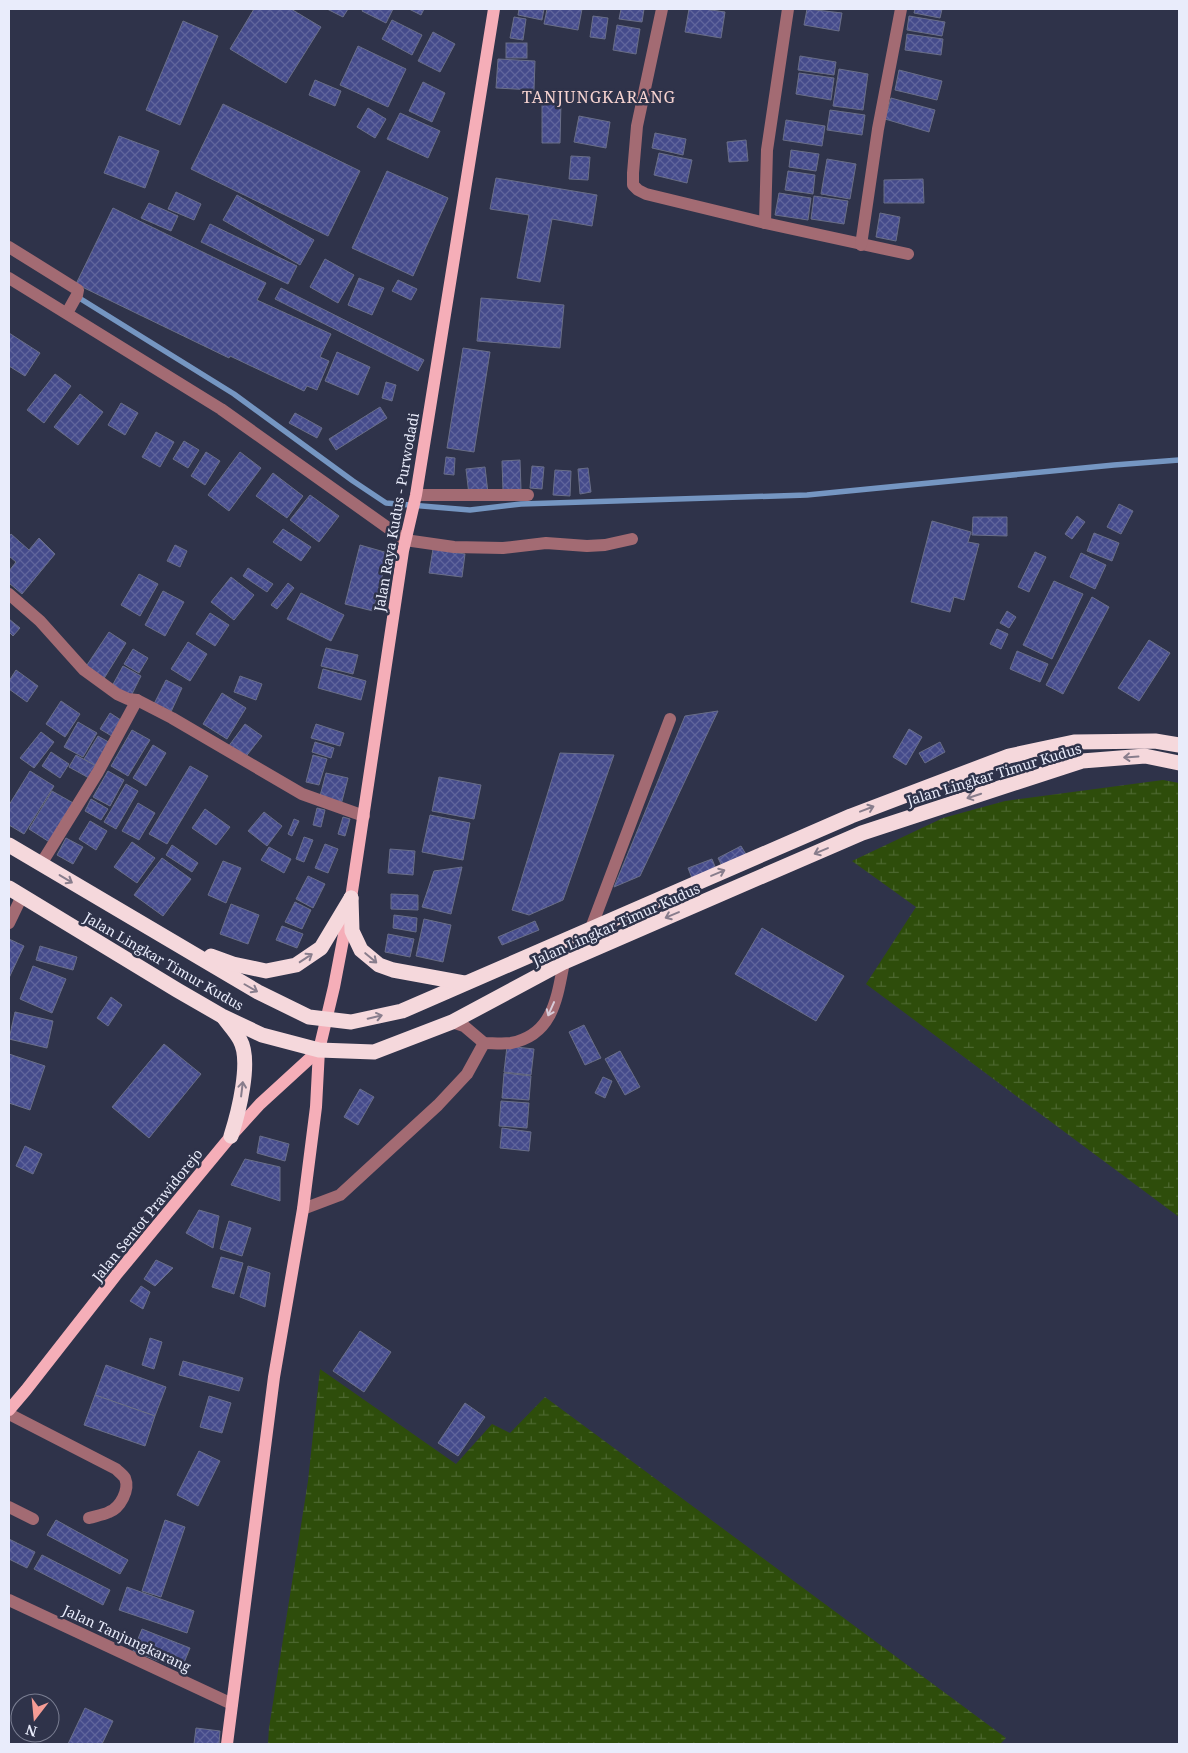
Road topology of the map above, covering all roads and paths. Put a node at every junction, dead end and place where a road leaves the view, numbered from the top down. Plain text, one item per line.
1 (494, 9) edge
2 (662, 9) edge
3 (788, 9) edge
4 (901, 9) edge
5 (765, 223) junction
6 (861, 245) junction
7 (9, 247) edge
8 (908, 254) dead end
9 (9, 278) edge
10 (68, 311) junction
11 (528, 495) dead end
12 (416, 496) junction
13 (406, 535) junction
14 (632, 539) dead end
15 (9, 594) edge
16 (137, 700) junction
17 (670, 719) dead end
18 (1179, 745) edge
19 (1179, 763) edge
20 (364, 816) junction
21 (9, 845) edge
22 (40, 864) junction
23 (9, 888) edge
24 (22, 896) junction
25 (351, 898) junction
26 (9, 923) edge
27 (591, 928) junction
28 (176, 944) junction
29 (564, 962) junction
30 (464, 983) junction
31 (222, 1016) junction
32 (327, 1019) junction
33 (452, 1022) junction
34 (484, 1043) junction
35 (319, 1050) junction
36 (232, 1136) junction
37 (307, 1208) junction
38 (9, 1412) edge
39 (9, 1507) edge
40 (89, 1518) dead end
41 (33, 1520) dead end
42 (9, 1600) edge
43 (232, 1704) junction
44 (227, 1744) edge

1 - 12 main road, Jalan Raya Kudus - Purwodadi
2 - 5 street
3 - 5 street
4 - 6 street
5 - 6 street
6 - 8 street
7 - 10 street
9 - 10 street
10 - 13 street
11 - 12 street
12 - 13 main road, Jalan Raya Kudus - Purwodadi
13 - 14 street
13 - 20 main road, Jalan Raya Kudus - Purwodadi
15 - 16 street
16 - 20 street
16 - 22 street
17 - 27 street
27 -> 18 highway, Jalan Lingkar Timur Kudus
19 -> 29 highway, Jalan Lingkar Timur Kudus
20 - 25 main road, Jalan Raya Kudus - Purwodadi
21 - 22 highway, Jalan Lingkar Timur Kudus
22 -> 28 highway, Jalan Lingkar Timur Kudus
23 - 24 highway, Jalan Lingkar Timur Kudus
24 - 26 street
24 - 31 highway, Jalan Lingkar Timur Kudus
28 -> 25 highway
25 -> 30 highway
25 - 32 main road, Jalan Raya Kudus - Purwodadi
27 - 30 highway, Jalan Lingkar Timur Kudus
28 -> 32 highway, Jalan Lingkar Timur Kudus
29 - 33 highway, Jalan Lingkar Timur Kudus
29 -> 34 street
32 -> 30 highway, Jalan Lingkar Timur Kudus
31 - 35 highway, Jalan Lingkar Timur Kudus
36 -> 31 highway
32 - 35 main road, Jalan Raya Kudus - Purwodadi
33 - 34 street
33 - 35 highway, Jalan Lingkar Timur Kudus
34 - 37 street
35 - 36 main road, Jalan Sentot Prawidorejo
35 - 37 main road, Jalan Raya Kudus - Purwodadi
36 - 38 main road, Jalan Sentot Prawidorejo
37 - 43 main road, Jalan Raya Kudus - Purwodadi
38 - 40 street
39 - 41 street
42 - 43 street, Jalan Tanjungkarang
43 - 44 main road, Jalan Raya Kudus - Purwodadi

